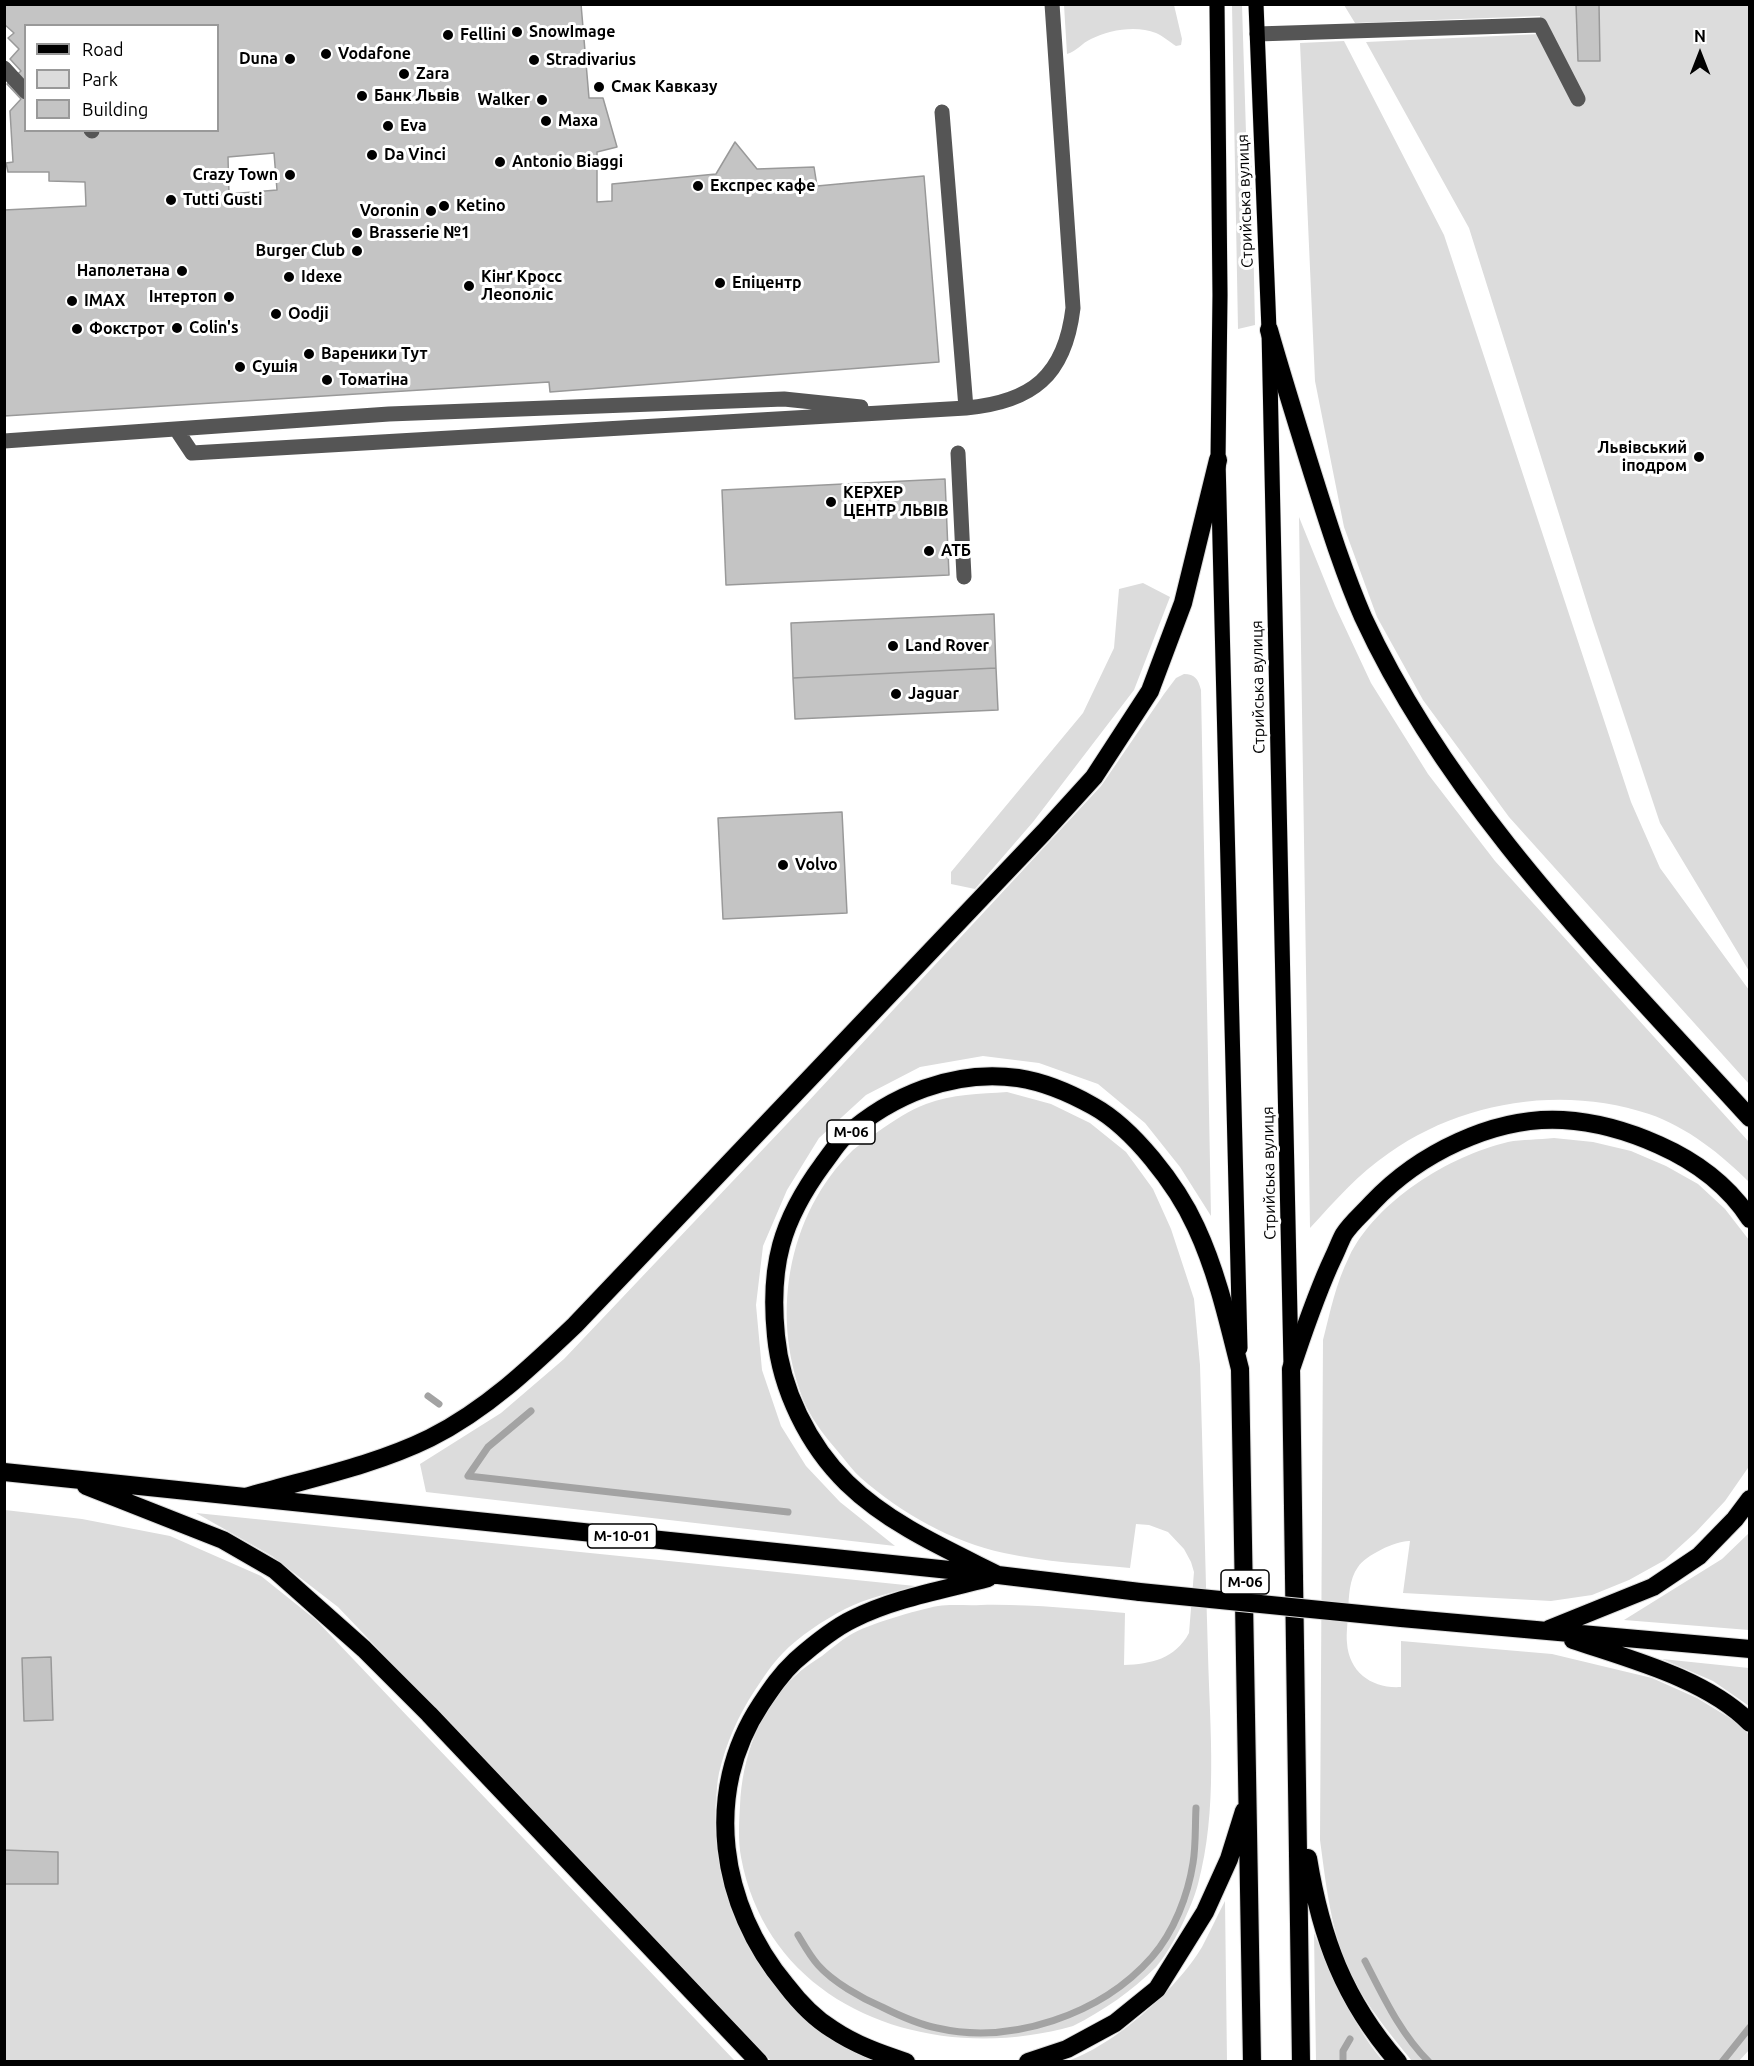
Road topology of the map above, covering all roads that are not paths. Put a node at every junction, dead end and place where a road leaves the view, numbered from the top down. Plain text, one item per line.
1 (1052, 4) edge
2 (1217, 4) edge
3 (1256, 4) edge
4 (1257, 34) junction
5 (4, 68) edge
6 (24, 90) edge
7 (1578, 99) dead end
8 (942, 112) dead end
9 (1269, 330) junction
10 (966, 408) junction
11 (901, 412) junction
12 (176, 429) junction
13 (4, 441) edge
14 (958, 453) dead end
15 (1218, 460) junction
16 (964, 577) dead end
17 (1749, 1118) edge
18 (1749, 1219) edge
19 (1240, 1369) junction
20 (1291, 1369) junction
21 (4, 1472) edge
22 (65, 1478) junction
23 (246, 1497) junction
24 (1749, 1499) edge
25 (998, 1575) junction
26 (1546, 1630) junction
27 (1749, 1649) edge
28 (1749, 1723) edge
29 (1249, 1795) junction
30 (1299, 1804) junction
31 (759, 2061) edge
32 (906, 2061) edge
33 (1028, 2061) edge
34 (1252, 2061) edge
35 (1301, 2061) edge
36 (1398, 2061) edge

1 - 10 lane
2 - 15 main road, Стрийська вулиця
3 - 4 main road, Стрийська вулиця
4 - 7 lane
4 - 9 main road, Стрийська вулиця
5 - 6 lane
8 - 10 lane
9 - 17 highway
9 - 20 main road, Стрийська вулиця
10 - 11 lane
11 - 12 lane
11 - 12 lane
12 - 13 lane
14 - 16 lane
15 - 19 main road, Стрийська вулиця
15 - 23 highway
18 - 20 highway
19 - 25 highway, М-06
19 - 29 highway, М-06
20 - 30 highway
21 - 22 highway, М-10-01
22 - 23 highway, М-10-01
22 - 31 highway
23 - 25 highway, М-10-01
24 - 26 highway
25 - 26 highway, М-06, bridge
25 - 32 highway
26 - 27 highway, М-06
26 - 28 highway
29 - 33 highway
29 - 34 highway, М-06
30 - 35 highway
30 - 36 highway

